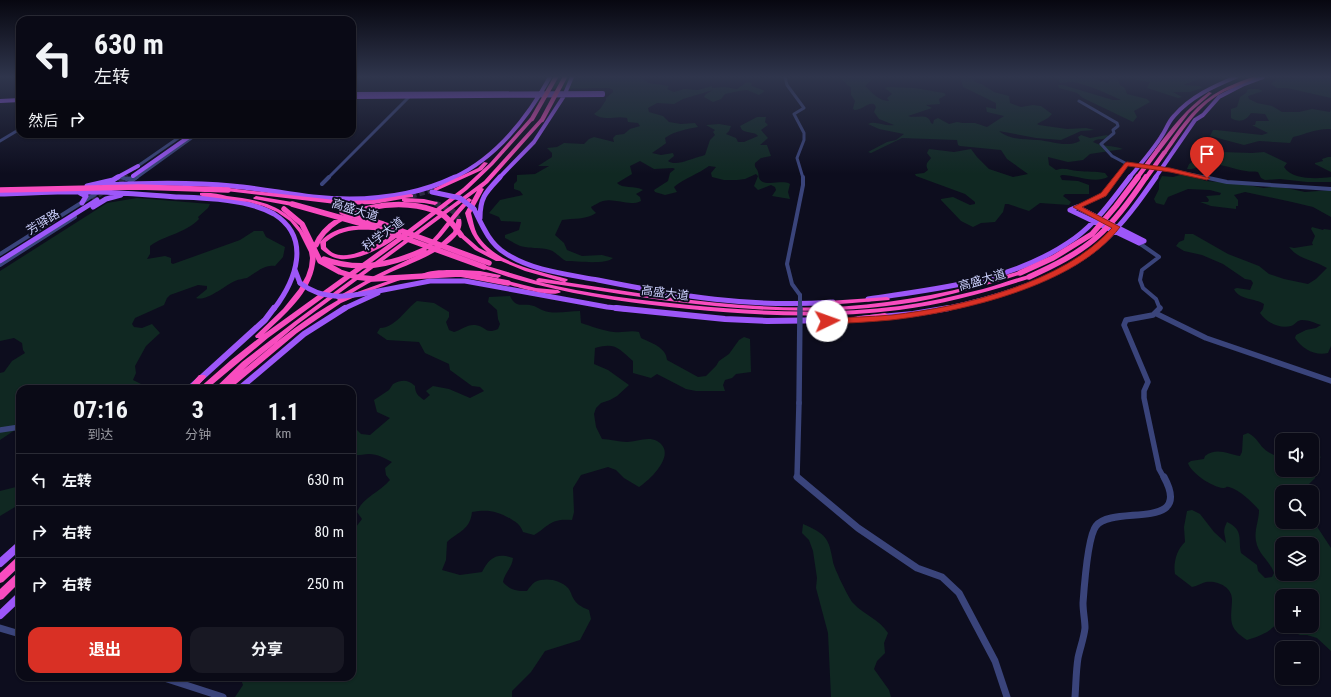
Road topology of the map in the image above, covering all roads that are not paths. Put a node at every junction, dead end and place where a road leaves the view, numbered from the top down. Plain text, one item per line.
1 (396, 110) edge
2 (530, 110) edge
3 (537, 110) edge
4 (548, 110) edge
5 (554, 110) edge
6 (801, 110) edge
7 (1094, 110) edge
8 (1179, 110) edge
9 (1186, 110) edge
10 (1189, 110) edge
11 (1198, 110) edge
12 (1202, 110) edge
13 (1208, 110) edge
14 (1182, 116) junction
15 (1190, 118) junction
16 (16, 131) edge
17 (178, 138) edge
18 (183, 138) edge
19 (187, 138) edge
20 (192, 138) edge
21 (514, 139) junction
22 (0, 141) edge
23 (1127, 164) junction
24 (138, 166) junction
25 (480, 169) junction
26 (142, 174) junction
27 (132, 176) junction
28 (122, 177) junction
29 (486, 182) junction
30 (152, 183) junction
31 (127, 184) junction
32 (322, 184) dead end
33 (111, 185) junction
34 (87, 186) junction
35 (1331, 189) edge
36 (228, 190) junction
37 (434, 190) junction
38 (0, 191) edge
39 (79, 192) junction
40 (99, 192) junction
41 (113, 193) junction
42 (137, 194) junction
43 (202, 194) junction
44 (403, 194) junction
45 (477, 194) junction
46 (411, 196) tunnel mouth
47 (104, 198) junction
48 (94, 199) junction
49 (251, 201) junction
50 (82, 202) junction
51 (294, 202) junction
52 (374, 202) junction
53 (435, 203) tunnel mouth
54 (1076, 207) joint
55 (81, 213) junction
56 (1094, 219) junction
57 (459, 220) dead end
58 (480, 220) junction
59 (377, 228) junction
60 (1115, 229) junction
61 (1139, 243) joint
62 (0, 254) edge
63 (0, 257) edge
64 (316, 257) junction
65 (0, 261) edge
66 (0, 265) edge
67 (487, 265) junction
68 (517, 266) junction
69 (295, 270) junction
70 (1019, 281) junction
71 (986, 284) junction
72 (398, 286) junction
73 (586, 286) junction
74 (582, 293) junction
75 (828, 303) junction
76 (1157, 314) junction
77 (838, 321) junction
78 (298, 328) junction
79 (231, 362) junction
80 (202, 377) joint
81 (1331, 381) edge
82 (194, 385) edge
83 (206, 385) edge
84 (222, 385) edge
85 (230, 385) edge
86 (243, 385) edge
87 (16, 428) edge
88 (0, 430) edge
89 (16, 549) edge
90 (0, 563) edge
91 (16, 564) edge
92 (0, 579) edge
93 (16, 580) edge
94 (0, 596) edge
95 (16, 600) edge
96 (0, 616) edge
97 (0, 628) edge
98 (16, 633) edge
99 (173, 681) edge
100 (223, 697) edge
101 (1007, 697) edge
102 (1075, 697) edge

1 - 32 street
2 - 44 main road
3 - 21 highway, 科学大道, bridge
4 - 29 highway, 科学大道, bridge
5 - 58 main road
6 - 101 street, bridge
7 - 23 street
8 - 56 main road, 高盛大道
9 - 14 highway
10 - 14 highway, 高盛大道
11 - 15 highway, 高盛大道
12 - 15 highway
13 - 60 main road, 高盛大道
14 - 71 highway, 高盛大道, bridge
15 - 70 highway, 高盛大道, bridge
16 - 22 street
17 - 24 street
18 - 27 main road
19 - 27 main road
20 - 26 street
21 - 25 highway
21 - 79 highway, 科学大道
23 - 35 street, bridge
23 - 54 street
24 - 28 street
24 - 34 main road
25 - 37 highway
25 - 59 highway
26 - 27 street
26 - 30 main road
27 - 28 street
27 - 31 street
28 - 33 street
29 - 45 highway
29 - 84 highway, 科学大道
30 - 31 main road, 高盛大道
30 - 42 main road
30 - 44 main road, 高盛大道
31 - 33 main road, 高盛大道
31 - 41 street
33 - 34 main road, 高盛大道
33 - 40 street
34 - 38 main road, 高盛大道
36 - 38 highway, 高盛大道, bridge
36 - 51 highway, 高盛大道
36 - 52 highway
37 - 44 main road
37 - 58 main road, 高盛大道, bridge
38 - 39 main road
38 - 43 highway, 高盛大道, bridge
39 - 40 main road
39 - 50 main road
40 - 41 main road
40 - 48 street
41 - 42 main road
41 - 47 street
42 - 55 main road
42 - 69 main road
43 - 49 highway
43 - 51 highway, 高盛大道
45 - 64 highway, bridge
45 - 68 highway
46 - 52 highway
47 - 48 street
47 - 55 street
48 - 50 street
48 - 63 main road, 芳驿路
48 - 65 main road, 芳驿路
49 - 64 highway
49 - 64 highway, bridge
50 - 62 street
51 - 59 highway, 高盛大道, bridge
51 - 67 highway, 高盛大道, bridge
52 - 53 highway
54 - 56 main road
55 - 66 street
56 - 60 main road
56 - 75 main road, 高盛大道
57 - 78 highway
58 - 75 main road, 高盛大道
59 - 67 highway, 高盛大道, bridge
60 - 61 main road
60 - 77 main road, 高盛大道
61 - 76 street
64 - 68 highway, bridge
64 - 74 highway, bridge
64 - 79 highway
67 - 73 highway, 高盛大道
67 - 74 highway, 高盛大道
68 - 73 highway
69 - 72 main road, bridge
69 - 80 main road
70 - 74 highway, 高盛大道
70 - 77 highway
71 - 73 highway, 高盛大道
71 - 75 highway
72 - 77 main road, 高盛大道
72 - 86 main road
74 - 78 highway
76 - 81 street
76 - 102 street
78 - 85 highway
79 - 83 highway, 科学大道
80 - 82 highway
87 - 88 street
89 - 90 main road
91 - 92 highway
93 - 94 highway
95 - 96 main road
97 - 98 street
99 - 100 street

